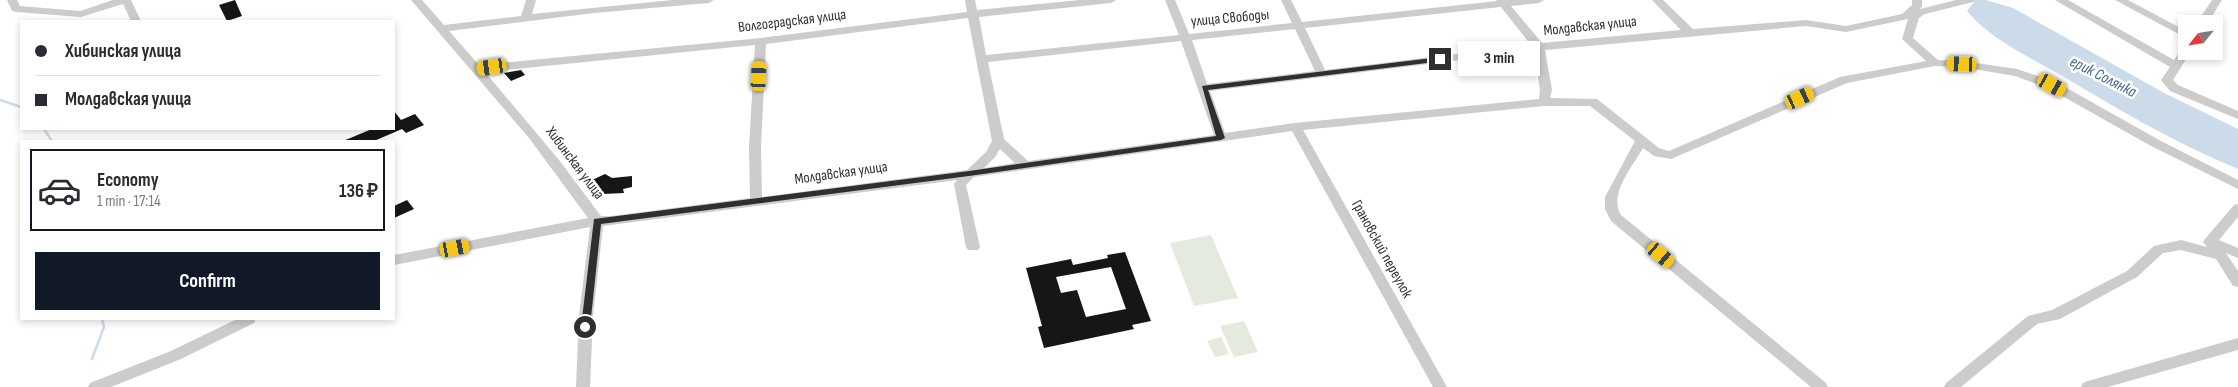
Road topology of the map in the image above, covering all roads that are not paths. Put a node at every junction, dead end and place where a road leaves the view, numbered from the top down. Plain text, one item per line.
1 (12, 0) edge
2 (125, 0) edge
3 (416, 0) edge
4 (531, 0) edge
5 (709, 0) edge
6 (970, 0) edge
7 (1111, 0) edge
8 (1170, 0) edge
9 (1286, 0) edge
10 (1539, 0) edge
11 (1656, 0) edge
12 (1917, 0) edge
13 (1968, 0) edge
14 (2060, 0) edge
15 (2120, 0) edge
16 (2217, 0) edge
17 (1503, 2) edge
18 (595, 5) edge
19 (973, 14) junction
20 (1918, 14) junction
21 (2207, 15) edge
22 (1906, 16) junction
23 (526, 18) junction
24 (135, 20) edge
25 (1297, 26) junction
26 (441, 29) junction
27 (2178, 31) edge
28 (1690, 32) junction
29 (1186, 37) junction
30 (761, 41) junction
31 (1539, 47) junction
32 (983, 58) junction
33 (2180, 60) edge
34 (1935, 63) junction
35 (2176, 66) junction
36 (476, 69) junction
37 (1322, 74) junction
38 (1204, 88) junction
39 (1544, 102) junction
40 (2238, 115) edge
41 (1295, 127) junction
42 (1221, 138) junction
43 (1642, 140) junction
44 (998, 141) junction
45 (1026, 166) junction
46 (969, 174) junction
47 (2238, 184) edge
48 (756, 201) junction
49 (2238, 208) edge
50 (597, 221) junction
51 (2210, 242) junction
52 (973, 246) dead end
53 (2238, 253) edge
54 (2220, 255) junction
55 (395, 260) edge
56 (2238, 282) edge
57 (247, 320) edge
58 (2238, 344) edge
59 (95, 387) edge
60 (583, 387) edge
61 (1440, 387) edge
62 (1821, 387) edge
63 (1951, 387) edge
64 (2088, 387) edge

1 - 2 street
2 - 24 street
3 - 26 street, Хибинская улица
4 - 23 street
5 - 18 street
6 - 19 street
7 - 19 street, Волгоградская улица
8 - 29 street
9 - 25 street
10 - 17 street, улица Свободы
11 - 28 street
12 - 22 street
13 - 20 street, Молдавская улица
14 - 35 street
15 - 27 street
16 - 21 street
17 - 25 street, улица Свободы
17 - 31 street
18 - 23 street
19 - 30 street, Волгоградская улица
19 - 32 street
20 - 22 street, Молдавская улица
20 - 34 street
22 - 28 street, Молдавская улица
23 - 26 street
25 - 29 street, улица Свободы
25 - 37 street
26 - 36 street, Хибинская улица
28 - 31 street, Молдавская улица
29 - 32 street, улица Свободы
29 - 38 street
30 - 36 street, Волгоградская улица
30 - 48 street
31 - 37 street, Молдавская улица
31 - 39 street
32 - 44 street
33 - 35 street
34 - 43 street, Молдавская улица
34 - 47 street
35 - 40 street
36 - 50 street, Хибинская улица
37 - 38 street, Молдавская улица
38 - 42 street
39 - 41 street, Молдавская улица
39 - 43 street, Молдавская улица
41 - 42 street, Молдавская улица
41 - 61 street, Грановский переулок
42 - 45 street, Молдавская улица
43 - 62 street
44 - 45 street
44 - 46 street
45 - 46 street, Молдавская улица
46 - 48 street, Молдавская улица
46 - 52 street
48 - 50 street, Молдавская улица
49 - 51 street
50 - 55 street, Молдавская улица
50 - 60 street, Хибинская улица
51 - 53 street
51 - 54 street
54 - 56 street
54 - 63 street
57 - 59 street
58 - 64 street

